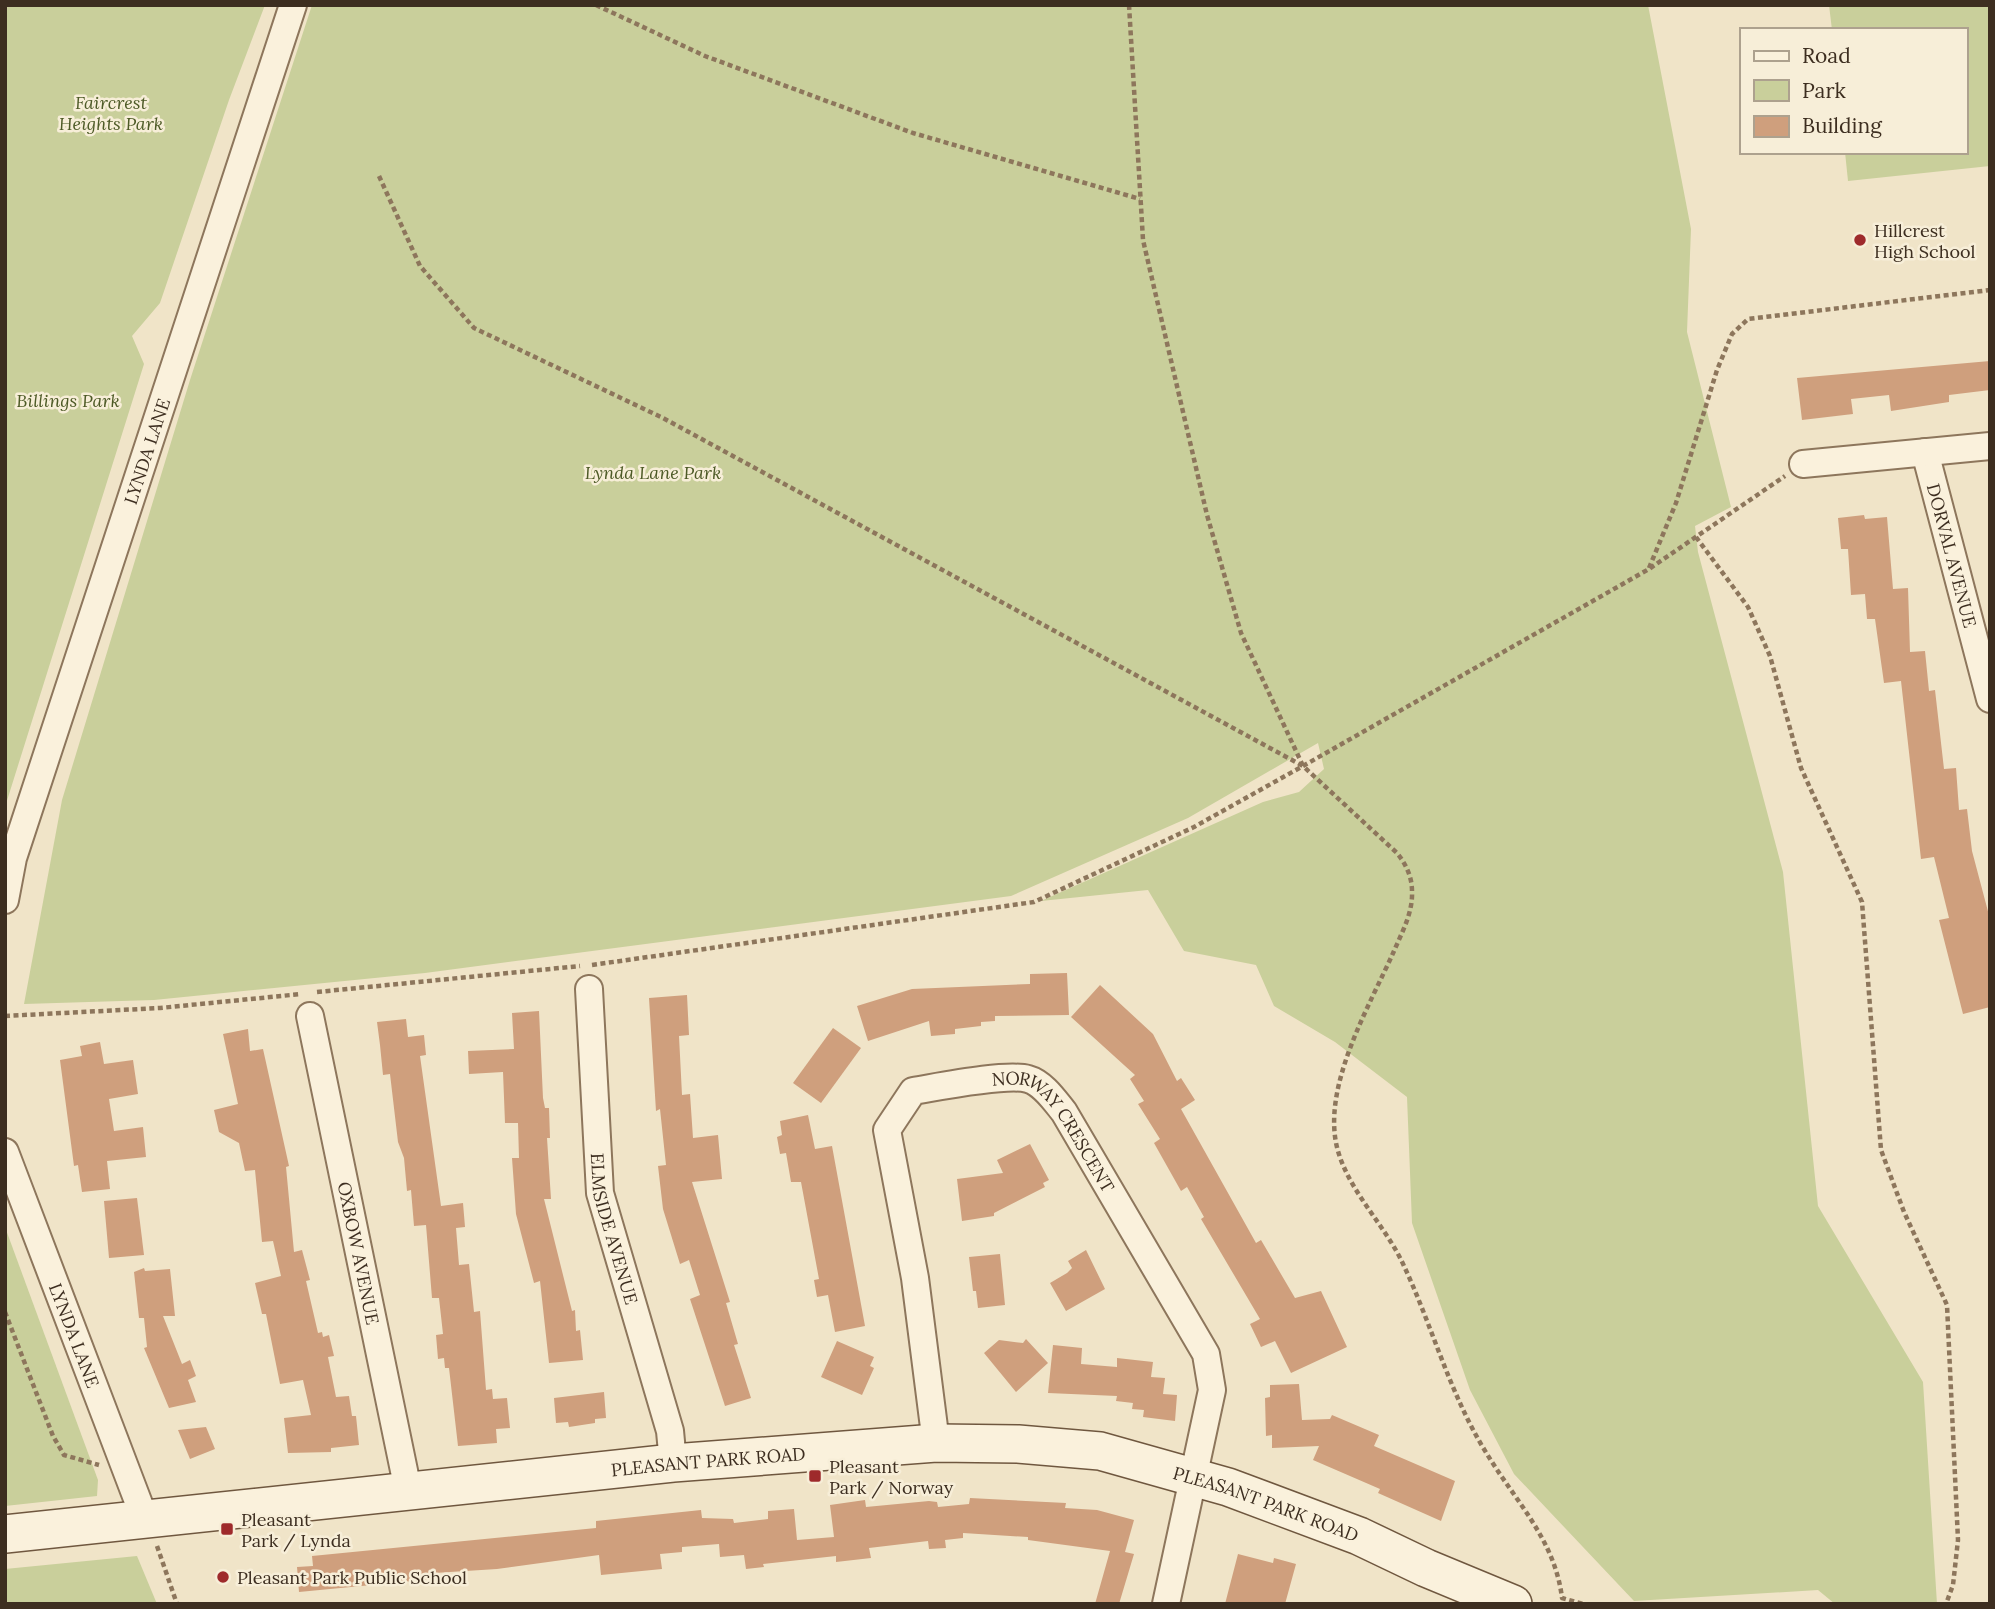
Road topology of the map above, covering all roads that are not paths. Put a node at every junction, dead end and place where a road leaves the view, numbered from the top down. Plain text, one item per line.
1 (293, 5) edge
2 (1990, 446) edge
3 (1925, 452) junction
4 (1803, 464) road end
5 (1990, 699) edge
6 (5, 900) edge
7 (589, 989) dead end
8 (310, 1016) dead end
9 (5, 1152) edge
10 (936, 1443) junction
11 (673, 1463) junction
12 (1195, 1478) junction
13 (408, 1490) junction
14 (151, 1532) junction
15 (5, 1534) edge
16 (1166, 1604) edge
17 (1513, 1604) edge

1 - 6 street, LYNDA LANE
2 - 3 street
3 - 4 street
3 - 5 street, DORVAL AVENUE
7 - 11 street, ELMSIDE AVENUE
8 - 13 street, OXBOW AVENUE
9 - 14 street, LYNDA LANE
10 - 11 street, PLEASANT PARK ROAD
10 - 12 street, PLEASANT PARK ROAD
10 - 12 street, NORWAY CRESCENT
11 - 13 street, PLEASANT PARK ROAD
12 - 16 street
12 - 17 street, PLEASANT PARK ROAD
13 - 14 street, PLEASANT PARK ROAD
14 - 15 street, PLEASANT PARK ROAD

